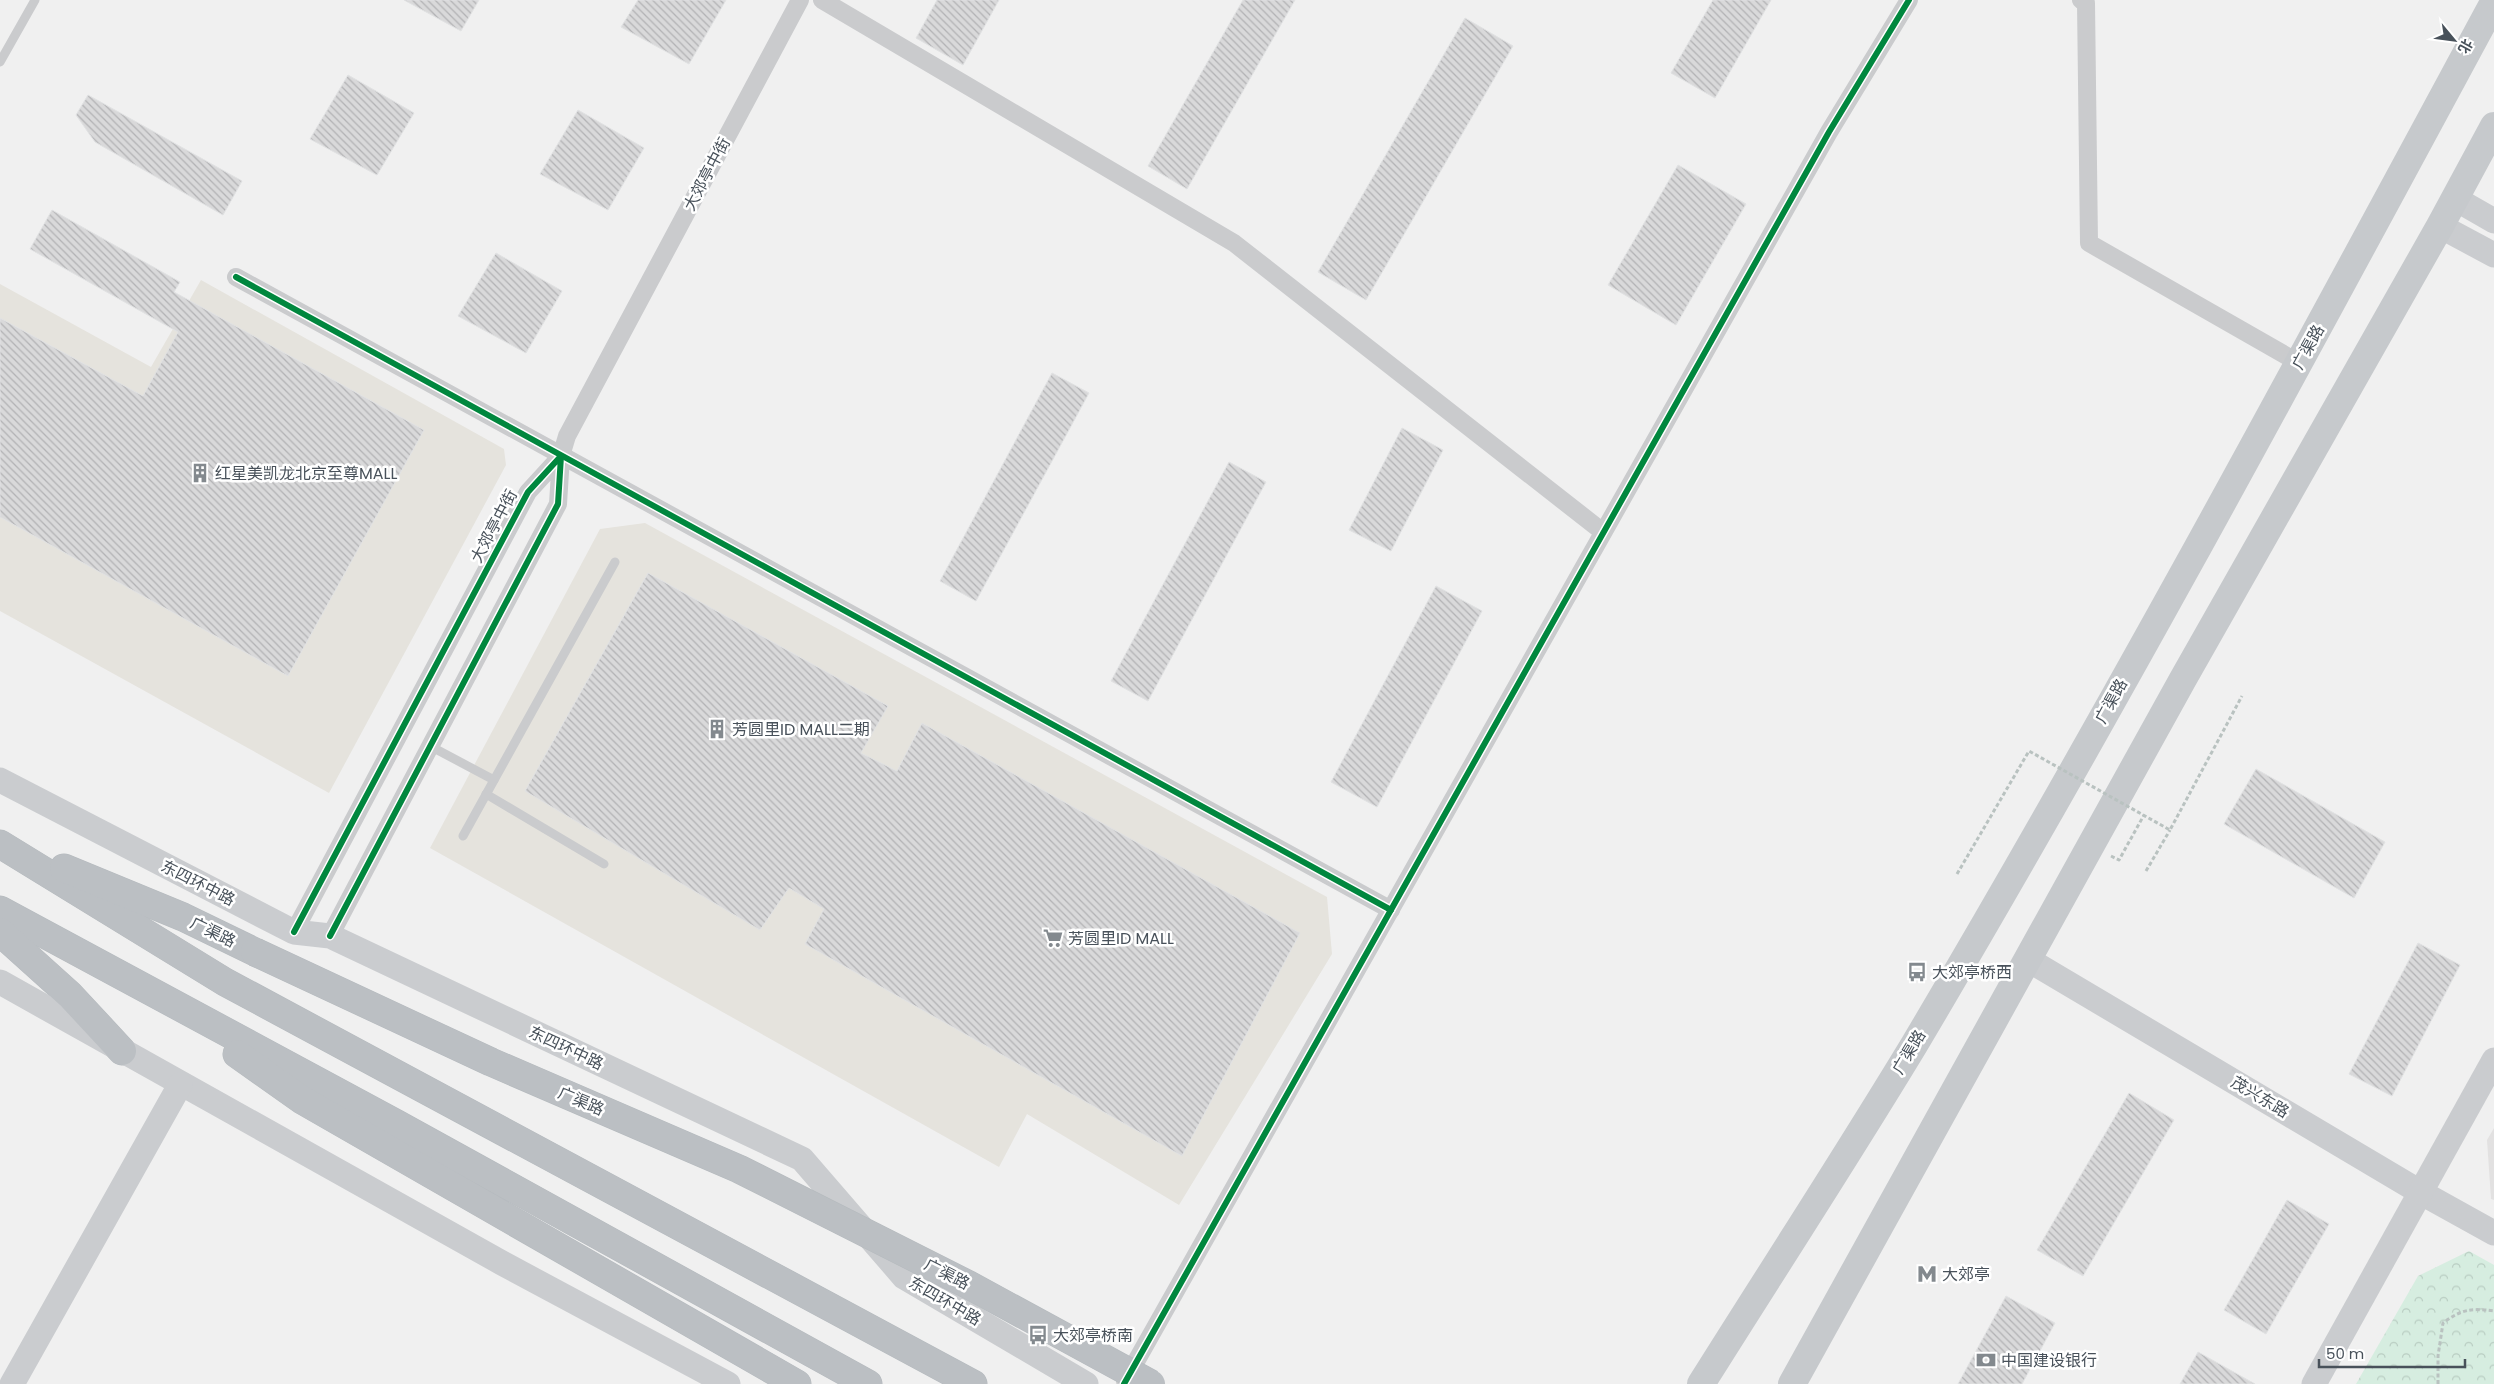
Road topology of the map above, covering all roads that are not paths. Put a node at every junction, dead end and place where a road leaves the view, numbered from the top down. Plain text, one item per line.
1 (35, 0) edge
2 (800, 0) edge
3 (822, 0) edge
4 (1908, 0) edge
5 (2080, 0) edge
6 (2494, 2) edge
7 (0, 62) edge
8 (2494, 126) edge
9 (2454, 198) junction
10 (2494, 221) edge
11 (2440, 226) junction
12 (2494, 255) edge
13 (236, 277) dead end
14 (2299, 363) junction
15 (561, 456) junction
16 (1603, 532) junction
17 (615, 562) dead end
18 (430, 746) junction
19 (0, 780) edge
20 (494, 780) junction
21 (486, 794) junction
22 (463, 836) dead end
23 (0, 843) edge
24 (604, 864) dead end
25 (0, 910) edge
26 (1391, 910) junction
27 (0, 932) edge
28 (294, 932) junction
29 (330, 936) junction
30 (2027, 959) junction
31 (0, 982) edge
32 (140, 985) junction
33 (122, 1050) junction
34 (2494, 1060) edge
35 (180, 1084) junction
36 (2420, 1192) junction
37 (2494, 1233) edge
38 (12, 1384) edge
39 (728, 1384) edge
40 (797, 1384) edge
41 (868, 1384) edge
42 (973, 1384) edge
43 (1086, 1384) edge
44 (1124, 1384) edge
45 (1151, 1384) edge
46 (1702, 1384) edge
47 (1792, 1384) edge
48 (2314, 1384) edge

1 - 7 lane
2 - 15 street, 大郊亭中街
3 - 16 street
4 - 16 street
5 - 14 street
6 - 14 main road, 广渠路
8 - 9 main road
9 - 10 main road
9 - 11 main road
11 - 12 main road
11 - 30 main road
13 - 15 street
14 - 46 main road, 广渠路
15 - 18 street, 大郊亭中街
15 - 26 street
15 - 28 street, 大郊亭中街
16 - 26 street
17 - 20 lane
18 - 20 lane
18 - 29 street, 大郊亭中街
19 - 28 main road, 东四环中路
20 - 21 lane
21 - 22 lane
21 - 24 lane
23 - 42 highway
23 - 45 highway, 广渠路, bridge
25 - 32 highway
26 - 44 street
27 - 33 highway
28 - 29 main road, 东四环中路
29 - 43 main road, 东四环中路
30 - 36 main road, 茂兴东路
30 - 47 main road
31 - 33 main road
32 - 40 highway
32 - 41 highway
33 - 35 main road
34 - 36 main road
35 - 38 main road
35 - 39 main road
36 - 37 main road, 茂兴东路
36 - 48 main road

